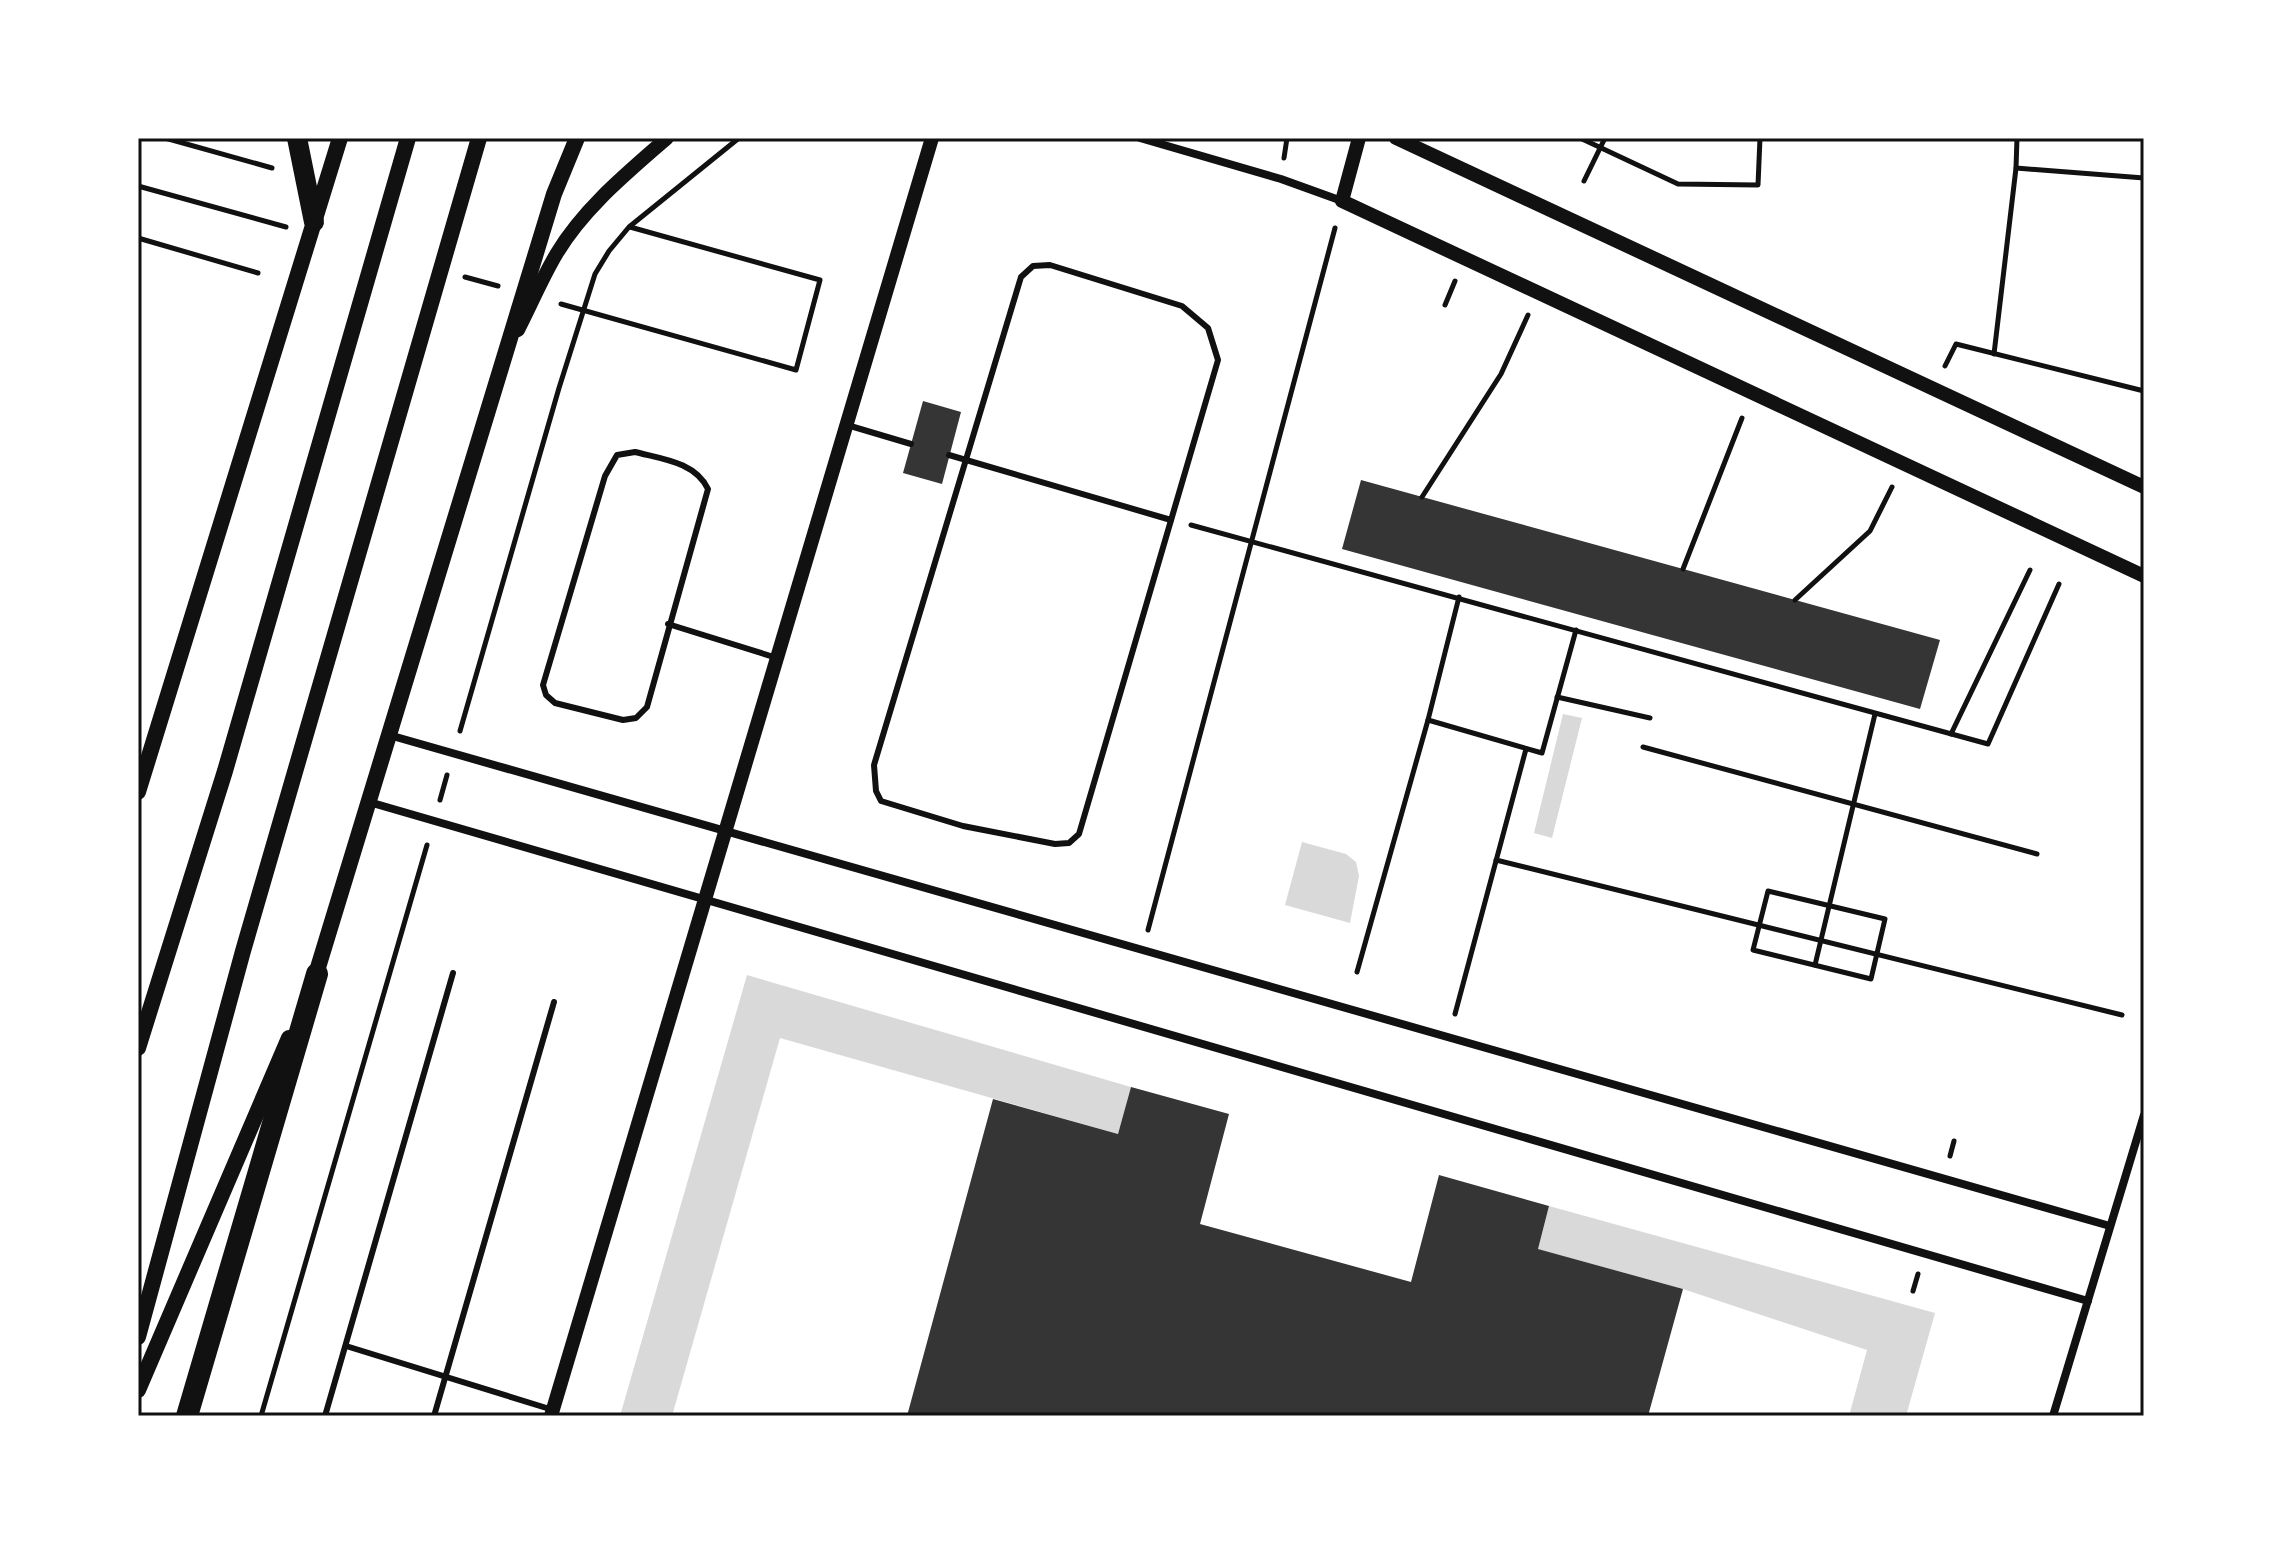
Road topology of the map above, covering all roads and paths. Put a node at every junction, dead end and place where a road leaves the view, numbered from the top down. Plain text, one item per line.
1 (165, 138) edge
2 (297, 138) edge
3 (340, 138) edge
4 (408, 138) edge
5 (479, 138) edge
6 (577, 138) edge
7 (667, 138) edge
8 (739, 138) edge
9 (932, 138) edge
10 (1140, 138) edge
11 (1359, 138) edge
12 (1396, 138) edge
13 (1580, 138) edge
14 (1605, 138) edge
15 (1760, 138) edge
16 (2017, 138) edge
17 (1600, 147) junction
18 (272, 168) dead end
19 (2016, 168) junction
20 (2144, 178) edge
21 (1584, 181) dead end
22 (1342, 201) junction
23 (314, 222) junction
24 (138, 238) edge
25 (258, 273) dead end
26 (1514, 344) dead end
27 (1994, 354) junction
28 (505, 355) junction
29 (1949, 358) dead end
30 (2144, 391) edge
31 (847, 425) junction
32 (911, 444) dead end
33 (1730, 445) dead end
34 (949, 455) dead end
35 (967, 460) junction
36 (2144, 487) edge
37 (1422, 497) dead end
38 (1880, 511) dead end
39 (1171, 520) junction
40 (1252, 540) junction
41 (1683, 569) dead end
42 (2030, 570) dead end
43 (2144, 576) edge
44 (2059, 584) dead end
45 (1459, 597) junction
46 (1795, 600) dead end
47 (668, 624) junction
48 (1576, 630) junction
49 (777, 658) junction
50 (1557, 697) junction
51 (1875, 713) junction
52 (1650, 718) dead end
53 (1428, 720) junction
54 (1951, 734) junction
55 (389, 735) junction
56 (1643, 747) dead end
57 (144, 748) edge
58 (1526, 749) junction
59 (453, 754) junction
60 (138, 792) edge
61 (369, 802) junction
62 (1854, 804) junction
63 (434, 821) junction
64 (725, 832) junction
65 (2037, 854) dead end
66 (1496, 860) junction
67 (705, 900) junction
68 (1829, 906) junction
69 (1760, 924) junction
70 (1821, 939) junction
71 (1142, 950) junction
72 (1877, 953) junction
73 (1815, 965) junction
74 (1357, 972) dead end
75 (453, 973) dead end
76 (317, 974) junction
77 (554, 1002) dead end
78 (2122, 1015) dead end
79 (1449, 1038) junction
80 (138, 1048) edge
81 (2144, 1115) edge
82 (2110, 1226) junction
83 (2088, 1301) junction
84 (138, 1337) edge
85 (346, 1346) junction
86 (446, 1377) junction
87 (138, 1390) edge
88 (552, 1413) edge
89 (187, 1416) edge
90 (261, 1416) edge
91 (325, 1416) edge
92 (434, 1416) edge
93 (2053, 1416) edge

1 - 18 path
2 - 23 main road
3 - 23 main road
4 - 80 main road
5 - 84 main road
6 - 28 main road
7 - 28 street
8 - 59 path
9 - 31 street
10 - 22 street
11 - 22 street
12 - 36 street
13 - 17 path
14 - 17 path
15 - 17 path
16 - 19 path
17 - 21 path
19 - 20 path
19 - 27 path
22 - 40 path
22 - 43 street
23 - 57 main road
24 - 25 path
26 - 37 path
27 - 29 path
27 - 30 path
28 - 55 main road
31 - 32 lane
31 - 49 street
33 - 41 path
34 - 35 lane
35 - 39 lane
35 - 39 lane
35 - 39 lane
38 - 46 path
39 - 40 path
40 - 45 path
40 - 71 path
42 - 54 path
44 - 54 path
45 - 48 path
45 - 53 path
47 - 47 lane
47 - 49 lane
48 - 50 path
48 - 51 path
49 - 64 street
50 - 52 path
50 - 58 path
51 - 54 path
51 - 62 path
53 - 58 path
53 - 74 path
55 - 59 street
55 - 61 main road
56 - 62 path
57 - 60 main road
58 - 66 path
59 - 63 path
59 - 64 street
61 - 63 street
61 - 76 main road
62 - 65 path
62 - 68 path
63 - 67 street
63 - 90 path
64 - 67 street
64 - 71 street
66 - 69 path
66 - 79 path
67 - 83 street
67 - 88 street
68 - 69 path
68 - 70 path
68 - 72 path
69 - 70 path
69 - 73 path
70 - 72 path
70 - 73 path
71 - 79 street
72 - 73 path
72 - 78 path
75 - 85 lane
76 - 87 main road
76 - 89 highway
77 - 86 lane
79 - 82 street
81 - 82 street
82 - 83 street
83 - 93 street
85 - 86 lane
85 - 91 lane
86 - 88 lane
86 - 92 lane

